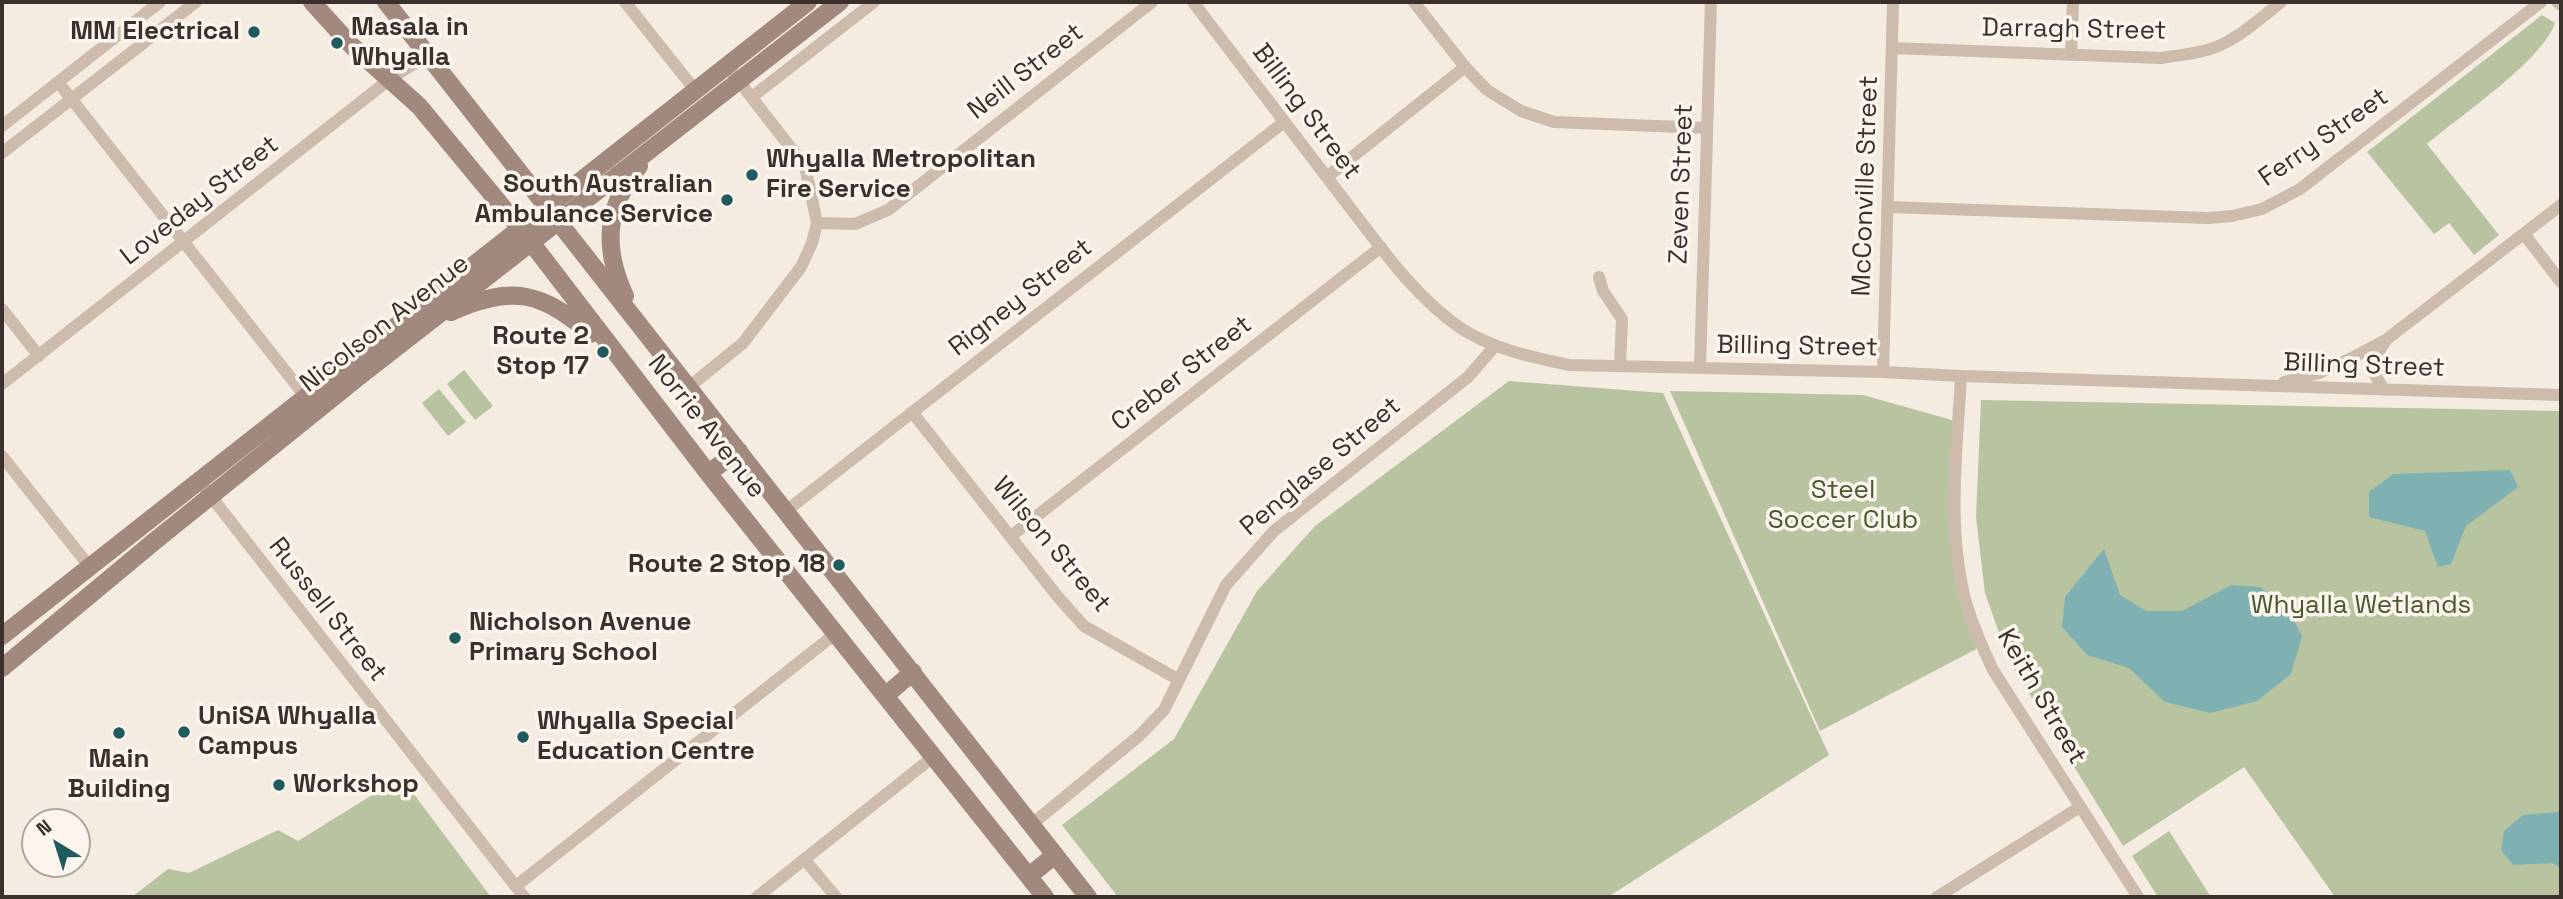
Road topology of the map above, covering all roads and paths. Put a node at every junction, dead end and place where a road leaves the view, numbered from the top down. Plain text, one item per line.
1 (160, 2) edge
2 (196, 2) edge
3 (312, 2) edge
4 (386, 2) edge
5 (625, 2) edge
6 (808, 2) edge
7 (840, 2) edge
8 (874, 2) edge
9 (1152, 2) edge
10 (1193, 2) edge
11 (1414, 2) edge
12 (1711, 2) edge
13 (1893, 2) edge
14 (2073, 2) edge
15 (2281, 2) edge
16 (2541, 2) edge
17 (1892, 48) junction
18 (428, 55) junction
19 (2071, 55) junction
20 (727, 66) junction
21 (1465, 67) junction
22 (390, 79) junction
23 (739, 80) junction
24 (58, 82) junction
25 (695, 90) junction
26 (752, 97) junction
27 (71, 99) junction
28 (1284, 122) junction
29 (2, 126) edge
30 (1707, 128) junction
31 (654, 146) junction
32 (2, 153) edge
33 (1327, 177) junction
34 (2561, 205) edge
35 (1888, 206) junction
36 (546, 207) junction
37 (558, 222) junction
38 (817, 223) junction
39 (2524, 234) junction
40 (525, 235) junction
41 (186, 242) junction
42 (1381, 247) junction
43 (1599, 277) dead end
44 (2561, 282) edge
45 (2, 309) edge
46 (432, 321) junction
47 (646, 333) junction
48 (2387, 339) junction
49 (1495, 346) junction
50 (38, 356) junction
51 (621, 360) junction
52 (1620, 366) junction
53 (1700, 368) junction
54 (1883, 372) junction
55 (1961, 376) junction
56 (2, 384) edge
57 (2271, 386) junction
58 (689, 387) junction
59 (2385, 390) junction
60 (2561, 395) edge
61 (306, 396) junction
62 (912, 412) junction
63 (739, 451) junction
64 (2, 456) edge
65 (708, 473) junction
66 (199, 481) junction
67 (210, 496) junction
68 (786, 511) junction
69 (1011, 537) junction
70 (89, 566) junction
71 (835, 634) junction
72 (2, 636) edge
73 (2, 668) edge
74 (913, 673) junction
75 (1179, 680) junction
76 (884, 696) junction
77 (933, 757) junction
78 (2080, 807) junction
79 (1031, 825) junction
80 (1055, 855) junction
81 (805, 860) junction
82 (1029, 876) junction
83 (520, 892) edge
84 (757, 897) edge
85 (836, 897) edge
86 (1045, 897) edge
87 (1088, 897) edge
88 (1937, 897) edge
89 (2138, 897) edge

1 - 24 street
2 - 27 street
3 - 22 main road, Norrie Avenue
4 - 18 main road, Norrie Avenue
5 - 25 street
6 - 20 main road, Nicolson Avenue
7 - 23 main road, Nicolson Avenue
8 - 26 street
9 - 38 street, Neill Street
10 - 28 street, Billing Street
11 - 21 street
12 - 30 street, Zeven Street
13 - 17 street, McConville Street
14 - 19 street
15 - 19 street, Darragh Street
16 - 35 street, Ferry Street
17 - 19 street, Darragh Street
17 - 35 street, McConville Street
18 - 22 street, Loveday Street
18 - 36 main road, Norrie Avenue
20 - 23 street
20 - 25 main road, Nicolson Avenue
21 - 30 street
21 - 33 street
22 - 40 main road, Norrie Avenue
22 - 41 street, Loveday Street
23 - 26 street
23 - 31 main road, Nicolson Avenue
24 - 27 street
24 - 29 street
25 - 36 main road, Nicolson Avenue
26 - 38 street
27 - 32 street
27 - 41 street
28 - 33 street, Billing Street
28 - 62 street, Rigney Street
30 - 53 street, Zeven Street
31 - 37 main road, Nicolson Avenue
31 - 47 main road
33 - 42 street, Billing Street
34 - 39 street
35 - 54 street, McConville Street
36 - 37 main road, Norrie Avenue
36 - 40 main road, Nicolson Avenue
37 - 40 main road, Nicolson Avenue
37 - 47 main road, Norrie Avenue
38 - 58 street
39 - 44 street
39 - 48 street
40 - 46 main road, Nicolson Avenue
40 - 51 main road, Norrie Avenue
40 - 61 main road, Nicolson Avenue
41 - 50 street, Loveday Street
41 - 61 street
42 - 49 street, Billing Street
42 - 69 street, Creber Street
43 - 52 street
45 - 50 street
46 - 51 main road
46 - 67 main road, Nicolson Avenue
47 - 58 main road, Norrie Avenue
48 - 57 street
48 - 59 street
49 - 52 street, Billing Street
49 - 75 street, Penglase Street
50 - 56 street, Loveday Street
51 - 65 main road, Norrie Avenue
52 - 53 street, Billing Street
53 - 54 street, Billing Street
54 - 55 street, Billing Street
55 - 57 street, Billing Street
55 - 78 street, Keith Street
57 - 59 street, Billing Street
58 - 63 main road, Norrie Avenue
59 - 60 street, Billing Street
61 - 66 main road, Nicolson Avenue
62 - 68 street, Rigney Street
62 - 69 street, Wilson Street
63 - 65 main road
63 - 68 main road, Norrie Avenue
64 - 70 street
65 - 71 main road, Norrie Avenue
66 - 67 street, Russell Street
66 - 70 main road, Nicolson Avenue
67 - 73 main road, Nicolson Avenue
67 - 83 street, Russell Street
68 - 74 main road, Norrie Avenue
69 - 75 street, Wilson Street
70 - 72 main road, Nicolson Avenue
71 - 76 main road, Norrie Avenue
71 - 83 street
74 - 76 main road
74 - 79 main road, Norrie Avenue
75 - 79 street, Penglase Street
76 - 77 main road, Norrie Avenue
77 - 81 street
77 - 82 main road, Norrie Avenue
78 - 88 street
78 - 89 street, Keith Street
79 - 80 main road, Norrie Avenue
80 - 82 main road
80 - 87 main road, Norrie Avenue
81 - 84 street
81 - 85 street
82 - 86 main road, Norrie Avenue

